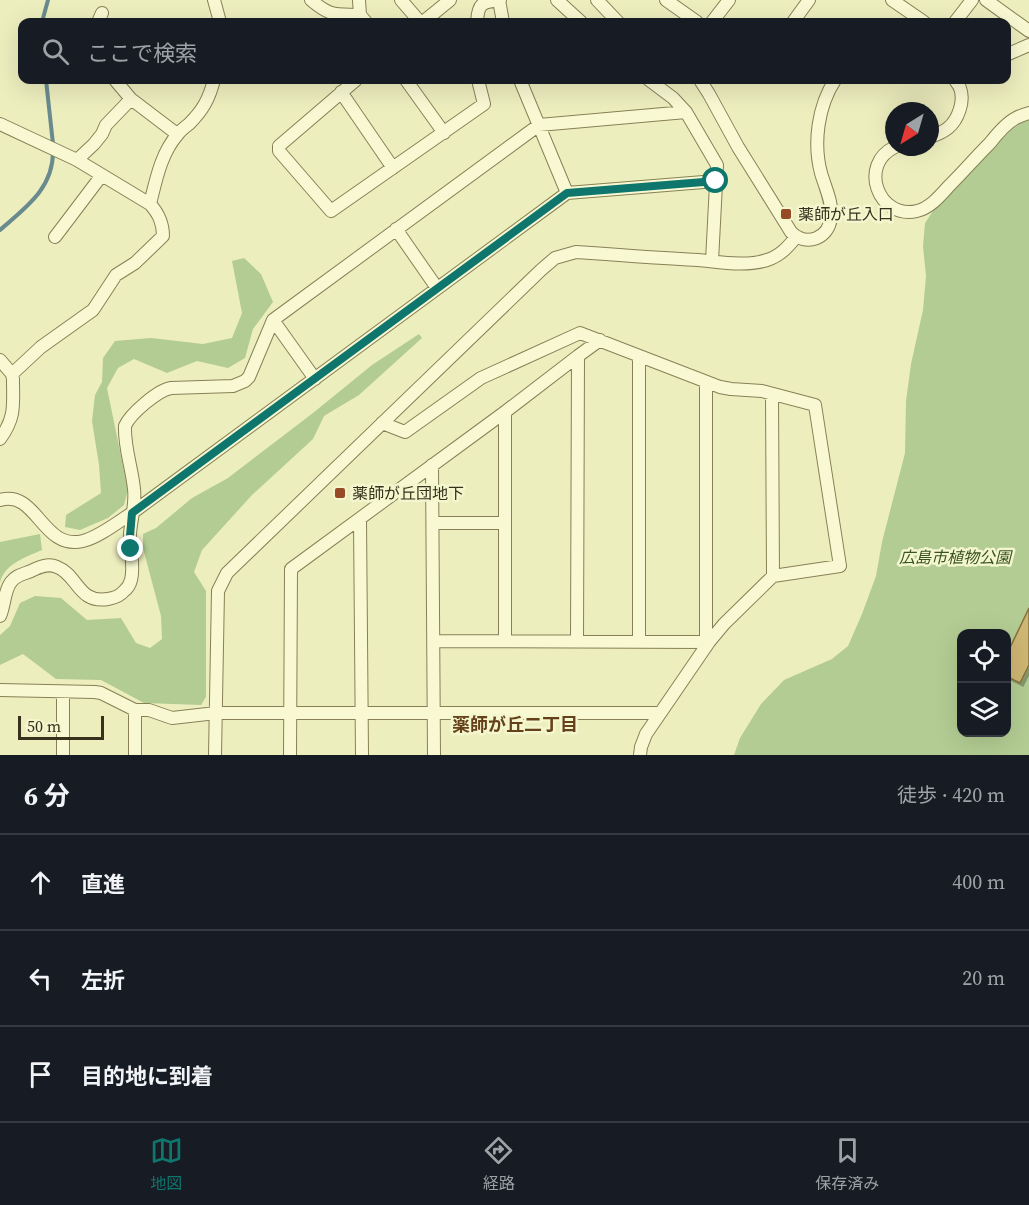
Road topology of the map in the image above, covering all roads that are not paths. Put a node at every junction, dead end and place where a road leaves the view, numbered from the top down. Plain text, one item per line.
1 (214, 0) edge
2 (311, 0) edge
3 (359, 0) edge
4 (401, 0) edge
5 (450, 0) edge
6 (500, 0) edge
7 (556, 0) edge
8 (597, 0) edge
9 (666, 0) edge
10 (729, 0) edge
11 (809, 0) edge
12 (892, 0) edge
13 (972, 0) edge
14 (986, 0) edge
15 (219, 18) edge
16 (357, 18) edge
17 (363, 18) edge
18 (418, 18) edge
19 (427, 18) edge
20 (477, 18) edge
21 (502, 18) edge
22 (576, 18) edge
23 (614, 18) edge
24 (691, 18) edge
25 (715, 18) edge
26 (796, 18) edge
27 (918, 18) edge
28 (958, 18) edge
29 (1011, 18) edge
30 (1011, 18) edge
31 (1029, 31) edge
32 (1029, 45) edge
33 (1011, 53) edge
34 (118, 84) edge
35 (213, 84) edge
36 (352, 84) edge
37 (409, 84) edge
38 (479, 84) edge
39 (522, 84) edge
40 (654, 84) edge
41 (703, 84) edge
42 (833, 84) edge
43 (958, 84) edge
44 (341, 92) junction
45 (131, 99) junction
46 (686, 112) junction
47 (1029, 113) edge
48 (0, 124) edge
49 (539, 125) junction
50 (444, 133) junction
51 (939, 133) edge
52 (177, 134) junction
53 (885, 154) edge
54 (77, 160) junction
55 (393, 168) junction
56 (102, 175) junction
57 (716, 181) junction
58 (567, 193) junction
59 (150, 204) junction
60 (396, 229) junction
61 (55, 237) dead end
62 (796, 237) junction
63 (712, 261) junction
64 (437, 288) junction
65 (273, 320) junction
66 (600, 340) junction
67 (578, 356) junction
68 (639, 356) junction
69 (0, 360) edge
70 (12, 374) junction
71 (315, 379) junction
72 (706, 382) junction
73 (772, 394) junction
74 (505, 412) junction
75 (382, 423) junction
76 (0, 439) edge
77 (432, 465) junction
78 (0, 500) edge
79 (132, 513) junction
80 (360, 519) junction
81 (505, 523) junction
82 (433, 524) junction
83 (773, 576) junction
84 (0, 616) edge
85 (434, 640) junction
86 (505, 640) junction
87 (578, 641) junction
88 (639, 641) junction
89 (707, 642) junction
90 (0, 690) edge
91 (63, 692) junction
92 (135, 710) junction
93 (216, 713) junction
94 (290, 713) junction
95 (434, 713) junction
96 (659, 713) junction
97 (362, 714) junction
98 (63, 755) edge
99 (135, 755) edge
100 (215, 755) edge
101 (290, 755) edge
102 (362, 755) edge
103 (434, 755) edge
104 (640, 755) edge

1 - 15 street
2 - 16 street
3 - 17 street
4 - 18 street
5 - 19 street
6 - 20 street
6 - 21 street
7 - 22 street
8 - 23 street
9 - 24 street
10 - 25 street
11 - 26 street
12 - 27 street
13 - 28 street
14 - 29 street
30 - 31 street
32 - 33 street
34 - 45 street
35 - 52 street
36 - 44 street
37 - 50 street
38 - 50 street
39 - 49 street
40 - 46 street
41 - 62 street
42 - 62 street
43 - 51 street
44 - 55 street
44 - 55 street
45 - 52 street
45 - 54 street
46 - 49 street
46 - 57 street
47 - 53 street
48 - 54 street
49 - 58 street
49 - 60 street
50 - 55 street
52 - 59 street
54 - 56 street
56 - 59 street
56 - 61 street
57 - 58 street
57 - 63 street
58 - 64 street
59 - 70 street
60 - 64 street
60 - 65 street
62 - 63 street
63 - 75 street
64 - 71 street
65 - 71 street
65 - 79 street
66 - 67 street
66 - 68 street
66 - 75 street
67 - 74 street
67 - 87 street
68 - 72 street
68 - 88 street
69 - 70 street
70 - 76 street
71 - 79 street
72 - 73 street
72 - 89 street
73 - 83 street
73 - 83 street
74 - 77 street
74 - 81 street
75 - 93 street
77 - 80 street
77 - 82 street
78 - 79 street
79 - 84 street
80 - 94 street
80 - 97 street
81 - 82 street
81 - 86 street
82 - 85 street
83 - 89 street
85 - 86 street
85 - 95 street
86 - 87 street
87 - 88 street
88 - 89 street
89 - 96 street
90 - 91 street
91 - 92 street
91 - 98 street
92 - 93 street
92 - 99 street
93 - 94 street
93 - 100 street
94 - 97 street
94 - 101 street
95 - 96 street
95 - 97 street
95 - 103 street
96 - 104 street
97 - 102 street

